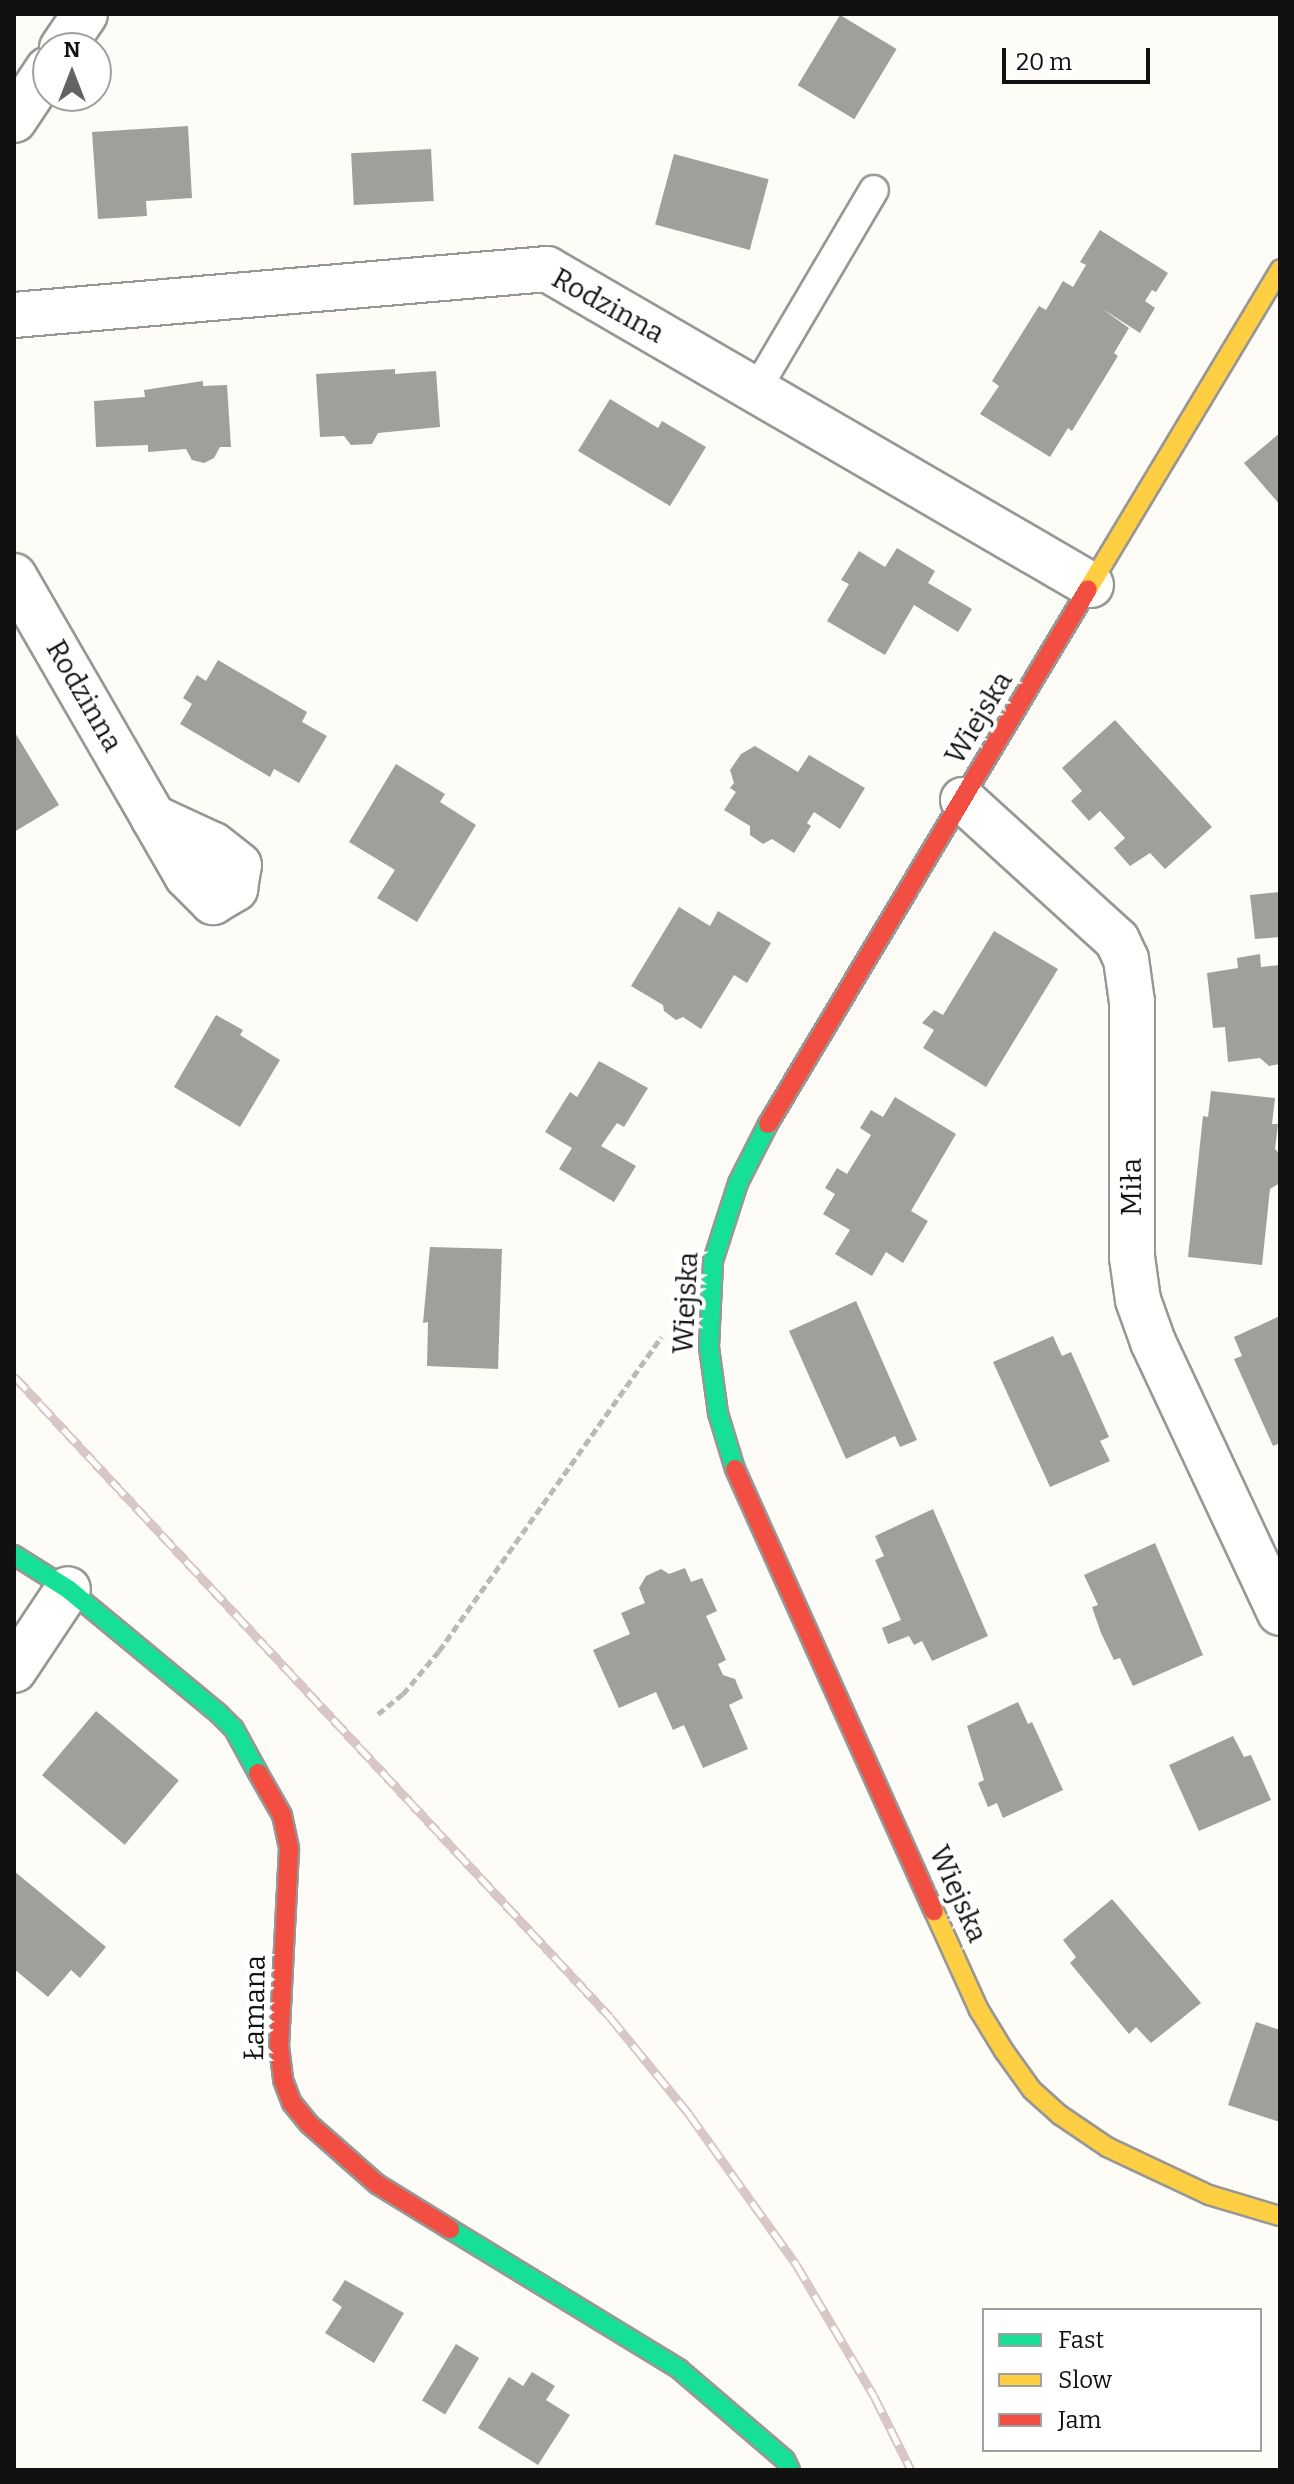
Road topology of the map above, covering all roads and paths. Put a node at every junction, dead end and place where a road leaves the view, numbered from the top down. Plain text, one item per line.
1 (85, 14) edge
2 (73, 32) edge
3 (32, 93) edge
4 (14, 120) edge
5 (874, 190) dead end
6 (1279, 273) edge
7 (14, 315) edge
8 (756, 390) junction
9 (14, 576) edge
10 (1091, 585) junction
11 (963, 800) junction
12 (153, 817) dead end
13 (709, 1305) junction
14 (14, 1555) edge
15 (68, 1589) junction
16 (1280, 1613) edge
17 (14, 1670) edge
18 (378, 1714) dead end
19 (1280, 2216) edge
20 (790, 2470) edge

1 - 2 street
3 - 4 street
5 - 8 lane
6 - 10 street, Wiejska
7 - 8 street, Rodzinna
8 - 10 street, Rodzinna
9 - 12 street, Rodzinna
10 - 11 street, Wiejska
11 - 13 street, Wiejska
11 - 16 street, Miła
13 - 18 path
13 - 19 street, Wiejska
14 - 15 street, Łamana
15 - 17 street
15 - 20 street, Łamana

